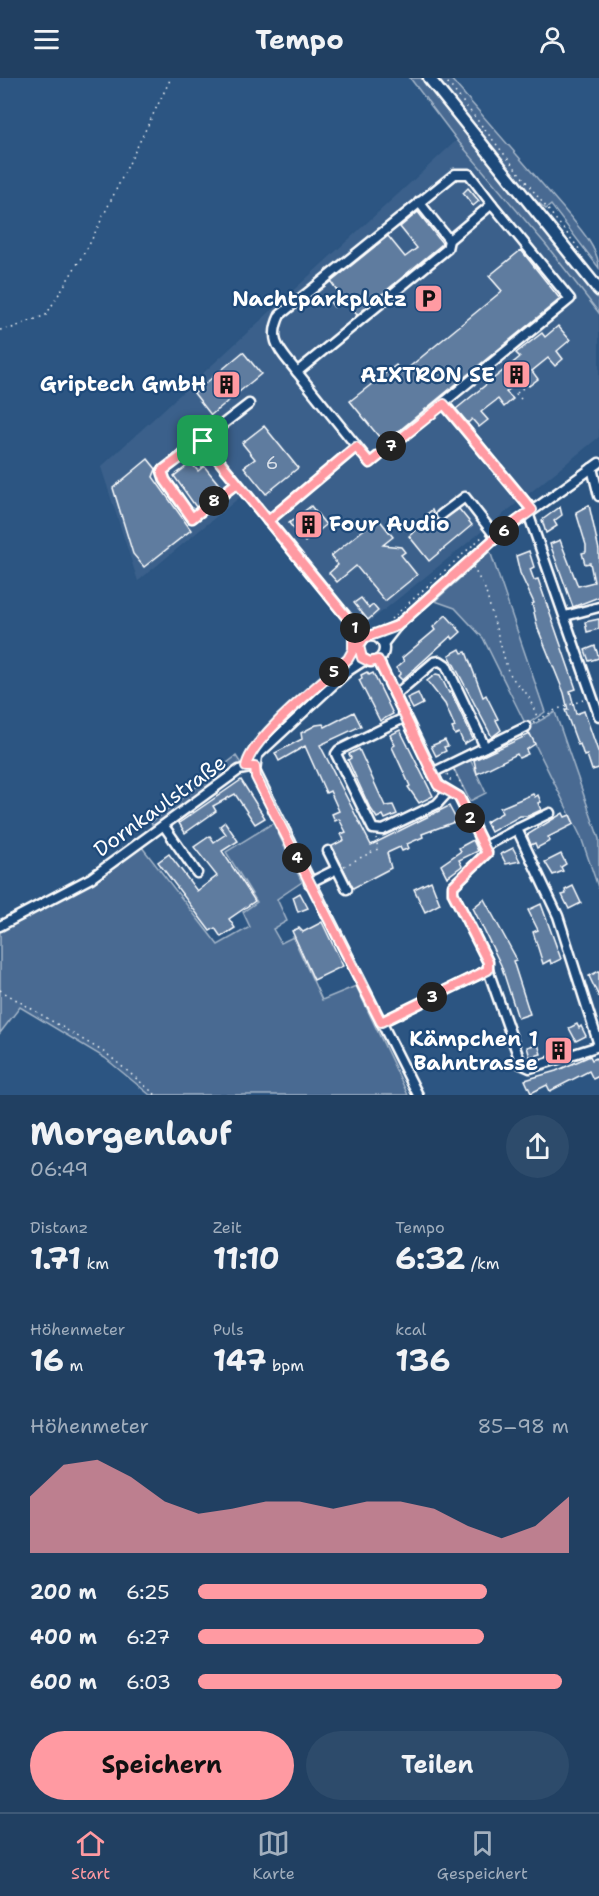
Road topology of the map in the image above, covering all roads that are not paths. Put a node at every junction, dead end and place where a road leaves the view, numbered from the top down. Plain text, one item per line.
1 (429, 78) edge
2 (419, 202) junction
3 (492, 204) junction
4 (449, 240) junction
5 (599, 290) edge
6 (297, 372) junction
7 (249, 404) dead end
8 (444, 404) junction
9 (201, 439) junction
10 (356, 447) junction
11 (596, 466) edge
12 (237, 483) junction
13 (599, 496) edge
14 (530, 511) junction
15 (441, 515) dead end
16 (268, 521) junction
17 (496, 537) junction
18 (599, 607) edge
19 (565, 616) junction
20 (394, 622) junction
21 (368, 637) junction
22 (383, 645) junction
23 (358, 651) junction
24 (365, 660) junction
25 (378, 660) junction
26 (348, 671) junction
27 (395, 695) junction
28 (595, 699) edge
29 (599, 716) edge
30 (404, 718) junction
31 (526, 727) dead end
32 (485, 747) junction
33 (255, 767) junction
34 (432, 773) junction
35 (451, 788) junction
36 (550, 813) dead end
37 (164, 826) junction
38 (517, 829) junction
39 (484, 847) junction
40 (328, 851) dead end
41 (337, 869) junction
42 (197, 873) dead end
43 (309, 883) junction
44 (347, 889) dead end
45 (0, 926) edge
46 (488, 970) junction
47 (381, 1022) junction
48 (599, 1045) edge
49 (418, 1095) edge

1 - 5 main road
2 - 3 street
2 - 4 street
2 - 6 street
3 - 4 street
3 - 8 street
4 - 6 street
6 - 10 street
7 - 9 street
8 - 10 street
8 - 14 street
9 - 12 street
9 - 12 street
10 - 16 street
11 - 13 street
11 - 14 street
12 - 16 street
14 - 17 street
14 - 19 street
15 - 17 street
16 - 21 street
17 - 20 street
18 - 19 street
19 - 28 street
20 - 21 street
20 - 22 street
21 - 22 street
21 - 23 street
22 - 25 street
23 - 24 street
23 - 26 street, Dornkaulstraße
24 - 25 street
24 - 26 street, Dornkaulstraße
25 - 27 street
26 - 33 street, Dornkaulstraße
27 - 30 street
27 - 32 street
28 - 29 street
30 - 34 street
30 - 35 street
31 - 32 street
32 - 34 street
33 - 37 street, Dornkaulstraße
33 - 43 street
34 - 35 street
35 - 39 street
36 - 38 street
37 - 42 street
37 - 45 street, Dornkaulstraße
38 - 39 street
38 - 48 street
39 - 46 street
40 - 41 street
41 - 43 street
41 - 44 street
43 - 47 street
46 - 47 street
46 - 48 street
47 - 49 street

